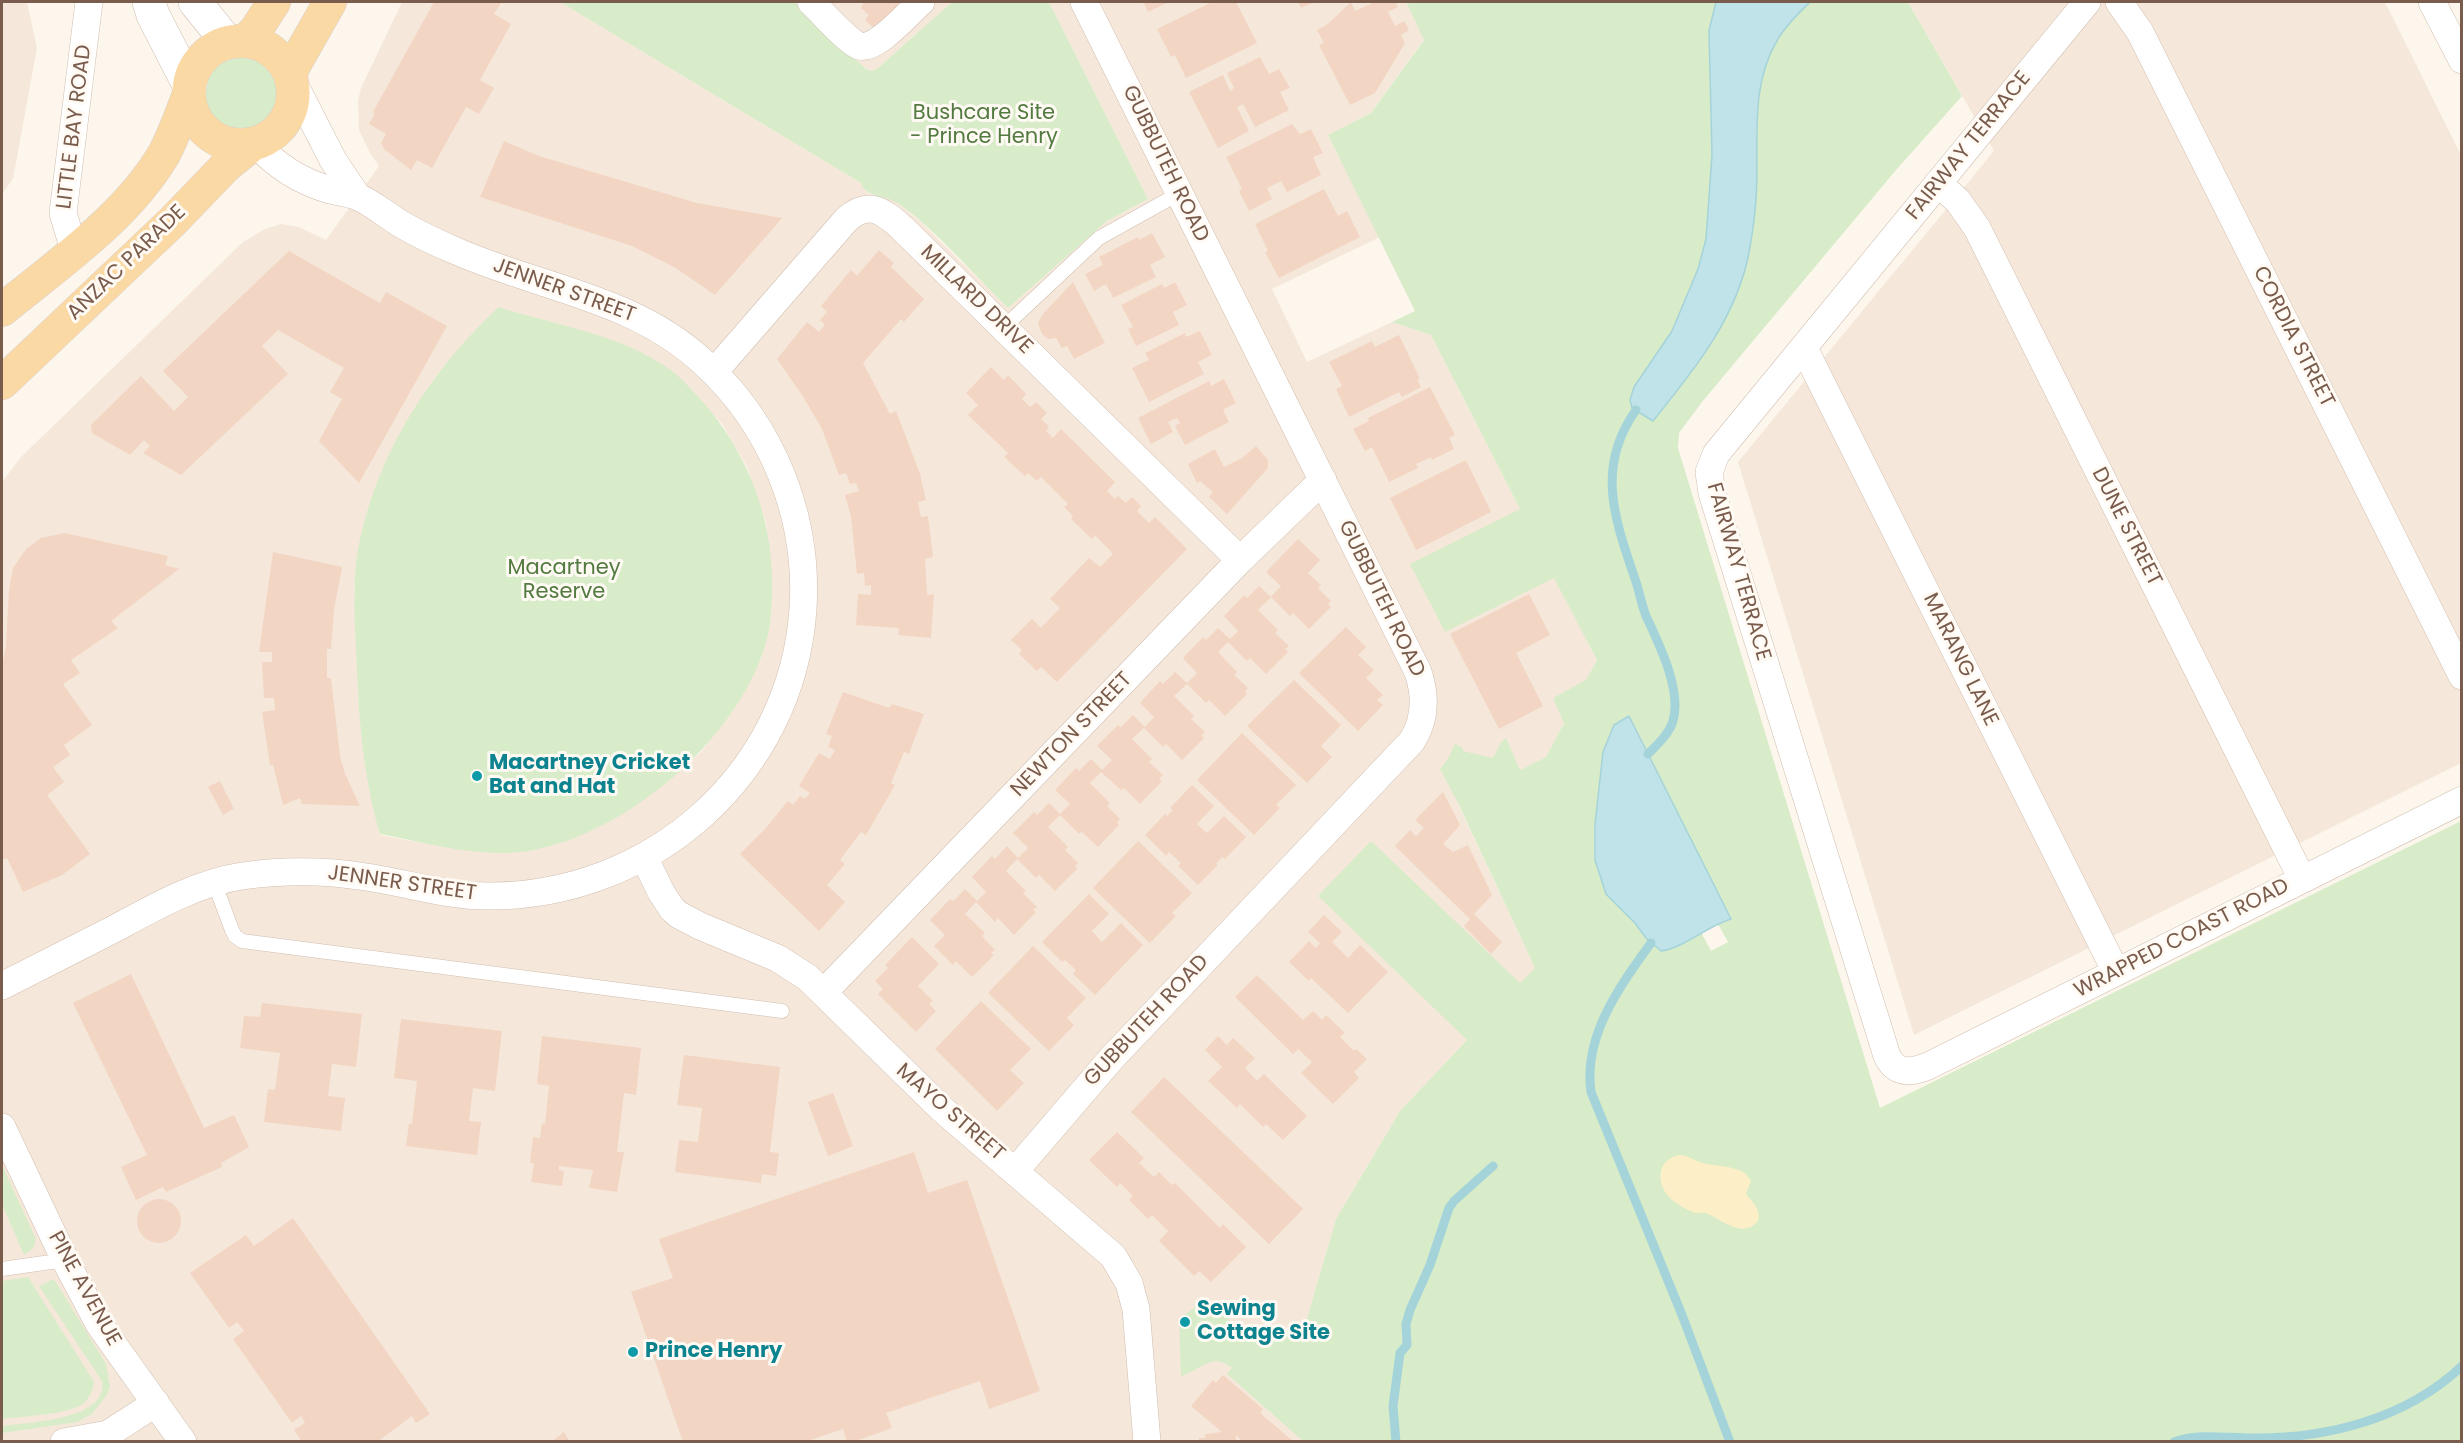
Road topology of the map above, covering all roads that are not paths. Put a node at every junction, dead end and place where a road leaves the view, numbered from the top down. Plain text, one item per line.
1 (89, 2) edge
2 (148, 2) edge
3 (195, 2) edge
4 (274, 2) edge
5 (330, 2) edge
6 (811, 2) edge
7 (921, 2) edge
8 (1084, 2) edge
9 (2087, 2) edge
10 (2119, 2) edge
11 (2432, 2) edge
12 (236, 42) junction
13 (2462, 60) edge
14 (291, 77) junction
15 (189, 91) junction
16 (254, 144) junction
17 (1938, 183) junction
18 (1180, 193) junction
19 (357, 196) junction
20 (75, 250) junction
21 (2, 310) edge
22 (1004, 327) junction
23 (1804, 348) junction
24 (714, 372) junction
25 (2, 383) edge
26 (1323, 480) junction
27 (1240, 560) junction
28 (2462, 676) edge
29 (2462, 800) edge
30 (645, 857) junction
31 (2302, 879) junction
32 (214, 882) junction
33 (2116, 972) junction
34 (2, 986) edge
35 (824, 992) junction
36 (782, 1011) dead end
37 (1901, 1070) joint
38 (2, 1127) edge
39 (1016, 1171) junction
40 (65, 1260) junction
41 (2, 1269) edge
42 (156, 1403) junction
43 (64, 1442) edge
44 (183, 1442) edge
45 (1147, 1442) edge

1 - 20 street, LITTLE BAY ROAD
2 - 15 street
3 - 12 street
4 - 12 main road
5 - 14 main road
6 - 7 street
8 - 18 street, GUBBUTEH ROAD
9 - 17 street, FAIRWAY TERRACE
10 - 28 street, CORDIA STREET
11 - 13 street
12 - 14 main road
12 - 15 main road
14 - 16 main road
14 - 19 street, JENNER STREET
15 - 16 main road
15 - 20 main road, ANZAC PARADE
16 - 19 street, JENNER STREET
16 - 25 main road, ANZAC PARADE
17 - 23 street, FAIRWAY TERRACE
17 - 31 street, DUNE STREET
18 - 22 lane
18 - 26 street, GUBBUTEH ROAD
19 - 24 street, JENNER STREET
20 - 21 main road, ANZAC PARADE
22 - 24 street, MILLARD DRIVE
22 - 27 street, MILLARD DRIVE
23 - 33 street, MARANG LANE
23 - 37 street, FAIRWAY TERRACE
24 - 30 street, JENNER STREET
26 - 27 street, NEWTON STREET
26 - 39 street, GUBBUTEH ROAD
27 - 35 street, NEWTON STREET
29 - 31 street, WRAPPED COAST ROAD
30 - 32 street, JENNER STREET
30 - 35 street, MAYO STREET
31 - 33 street, WRAPPED COAST ROAD
32 - 34 street, JENNER STREET
32 - 36 lane
33 - 37 street, WRAPPED COAST ROAD
35 - 39 street, MAYO STREET
38 - 40 street, PINE AVENUE
39 - 45 street, MAYO STREET
40 - 41 lane
40 - 42 street, PINE AVENUE
42 - 43 street
42 - 44 street, PINE AVENUE

